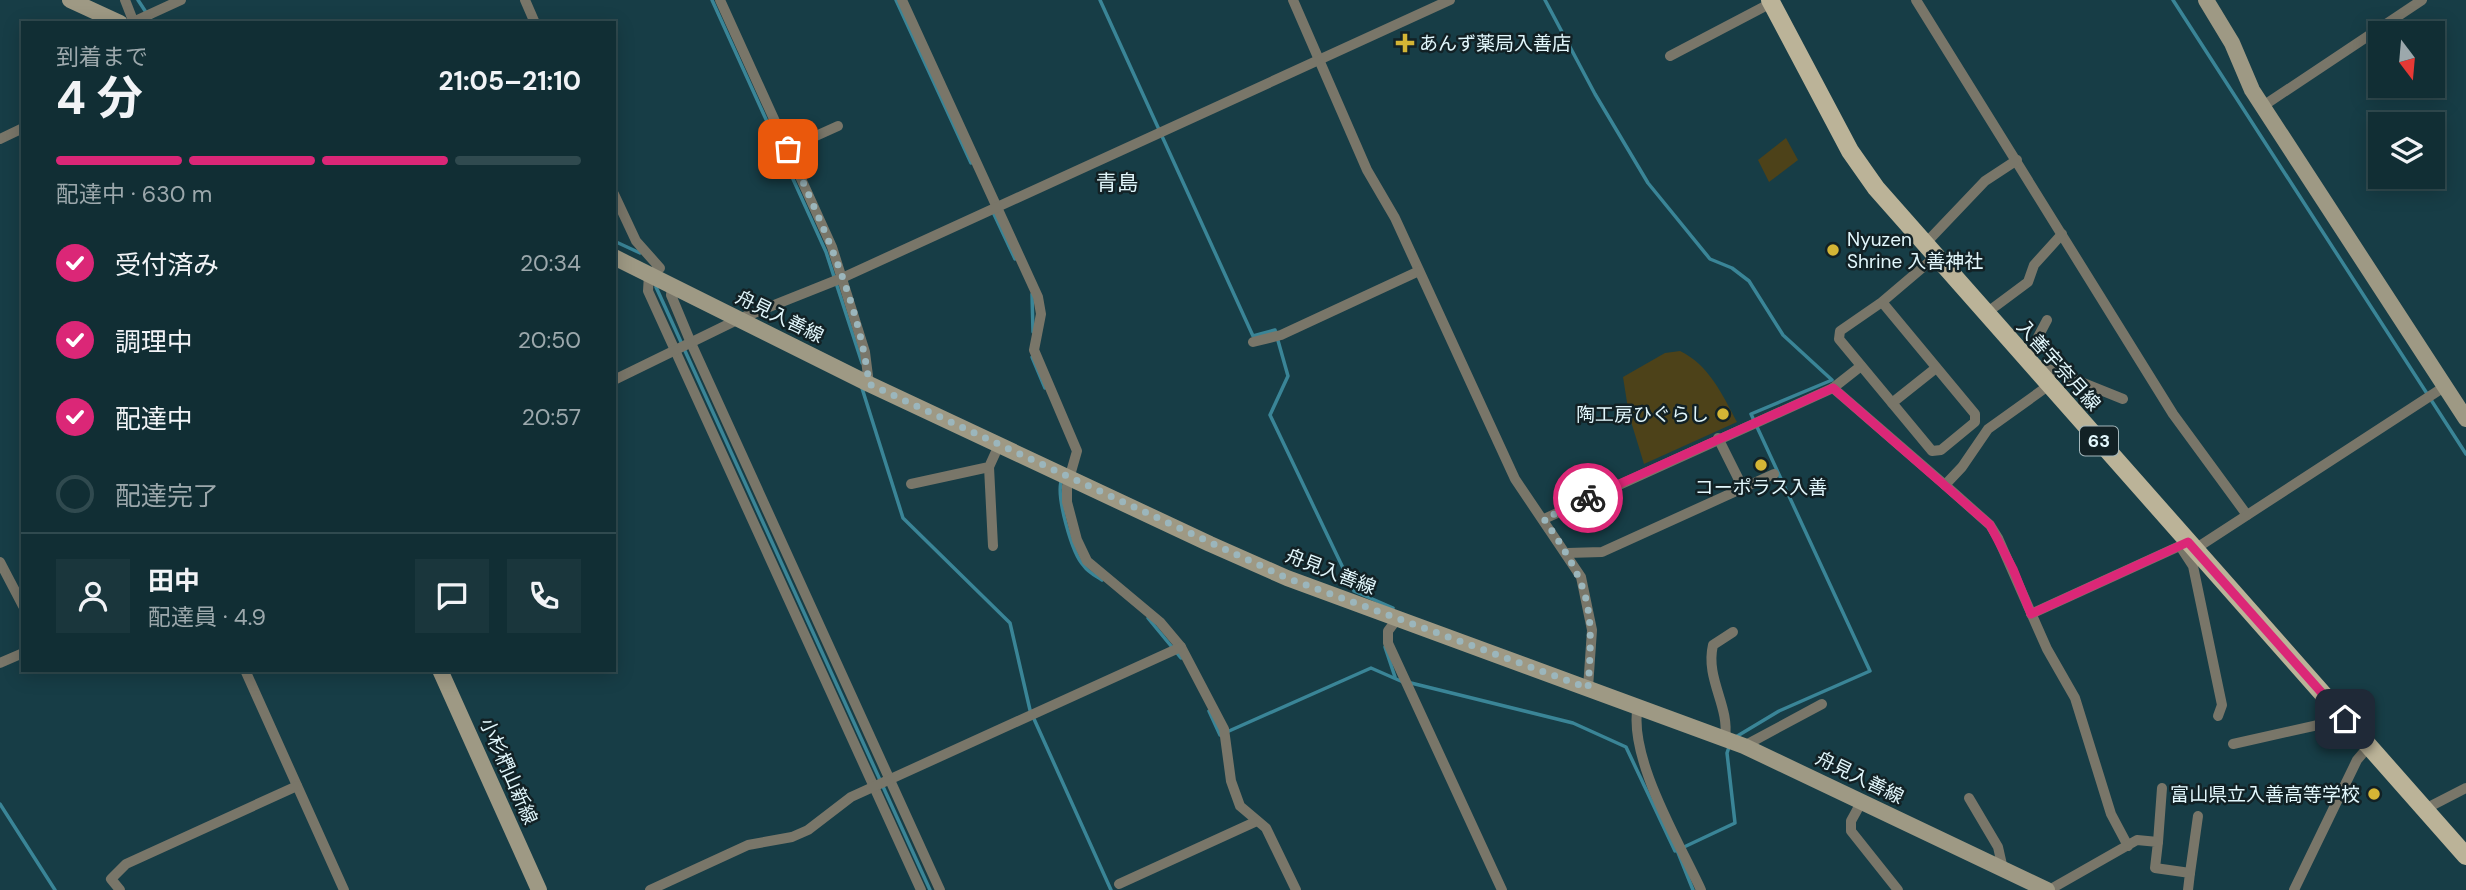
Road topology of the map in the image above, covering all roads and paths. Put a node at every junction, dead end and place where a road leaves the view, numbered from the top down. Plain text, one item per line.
1 (70, 0) edge
2 (124, 0) edge
3 (181, 0) edge
4 (524, 0) edge
5 (720, 0) edge
6 (902, 0) edge
7 (1293, 0) edge
8 (1450, 0) edge
9 (1916, 0) edge
10 (2206, 0) edge
11 (2422, 0) edge
12 (1770, 1) edge
13 (116, 21) edge
14 (133, 21) edge
15 (135, 21) edge
16 (534, 21) edge
17 (1670, 56) dead end
18 (1319, 60) junction
19 (2263, 106) junction
20 (838, 126) dead end
21 (21, 129) edge
22 (0, 139) edge
23 (788, 149) junction
24 (2017, 160) junction
25 (616, 198) edge
26 (997, 207) junction
27 (2062, 234) junction
28 (1929, 251) junction
29 (616, 258) edge
30 (1419, 271) junction
31 (649, 274) junction
32 (842, 278) junction
33 (672, 285) junction
34 (1882, 302) junction
35 (1985, 314) junction
36 (739, 319) junction
37 (2047, 320) dead end
38 (1253, 342) dead end
39 (683, 346) junction
40 (2026, 360) junction
41 (1861, 366) junction
42 (1936, 368) junction
43 (616, 379) edge
44 (869, 384) junction
45 (2048, 386) junction
46 (2444, 387) junction
47 (1833, 388) junction
48 (2123, 399) dead end
49 (1892, 403) junction
50 (2466, 419) edge
51 (1718, 438) junction
52 (999, 445) junction
53 (989, 467) junction
54 (1774, 474) dead end
55 (1070, 478) junction
56 (911, 484) dead end
57 (1945, 485) junction
58 (1743, 488) junction
59 (2247, 515) junction
60 (1544, 519) junction
61 (2188, 545) junction
62 (993, 546) dead end
63 (1567, 553) junction
64 (0, 562) edge
65 (21, 602) edge
66 (2031, 614) junction
67 (1397, 619) junction
68 (1733, 632) dead end
69 (1181, 647) junction
70 (21, 654) edge
71 (0, 663) edge
72 (246, 672) edge
73 (441, 672) edge
74 (1588, 688) junction
75 (1822, 704) dead end
76 (1638, 705) junction
77 (2218, 716) dead end
78 (2345, 719) junction
79 (1725, 738) junction
80 (2233, 744) dead end
81 (1744, 746) junction
82 (2369, 746) junction
83 (889, 780) junction
84 (297, 786) junction
85 (873, 787) junction
86 (2162, 788) dead end
87 (2466, 788) edge
88 (1969, 797) dead end
89 (1862, 801) junction
90 (2425, 809) junction
91 (2198, 816) dead end
92 (1257, 821) junction
93 (2158, 842) junction
94 (2128, 846) junction
95 (2466, 856) edge
96 (2003, 869) junction
97 (2190, 873) junction
98 (1119, 884) dead end
99 (120, 890) edge
100 (344, 890) edge
101 (539, 890) edge
102 (650, 890) edge
103 (920, 890) edge
104 (940, 890) edge
105 (1296, 890) edge
106 (1502, 890) edge
107 (1701, 890) edge
108 (1898, 890) edge
109 (2048, 890) edge
110 (2188, 890) edge
111 (2294, 890) edge

1 - 13 main road
2 - 14 street
3 - 15 street
4 - 16 street
5 - 23 street
6 - 26 street
7 - 18 street
8 - 18 street
9 - 24 street
10 - 19 main road
11 - 19 street
12 - 17 street
12 - 28 main road, 入善宇奈月線 / 63
18 - 26 street
18 - 30 street
19 - 46 main road
20 - 23 street
21 - 22 street
23 - 32 street
24 - 27 street
24 - 28 street
25 - 31 street
26 - 32 street
26 - 55 street
27 - 35 street
27 - 59 street
28 - 34 street
28 - 35 main road, 入善宇奈月線 / 63
29 - 31 main road, 舟見入善線
30 - 38 street
30 - 60 street
31 - 33 main road, 舟見入善線
31 - 39 street
32 - 36 street
32 - 44 street
33 - 36 main road, 舟見入善線
33 - 39 street
34 - 41 street
34 - 42 street
35 - 40 main road, 入善宇奈月線 / 63
36 - 39 street
36 - 44 main road, 舟見入善線
37 - 40 street
39 - 43 street
39 - 83 street
39 - 85 street
40 - 45 main road, 入善宇奈月線 / 63
40 - 48 street
41 - 47 street
41 - 49 street
42 - 49 street
42 - 49 street
44 - 52 main road, 舟見入善線
45 - 57 street
45 - 61 main road, 入善宇奈月線 / 63
46 - 50 main road
46 - 59 street
47 - 51 street
47 - 57 street
51 - 58 street
51 - 60 street
52 - 53 street
52 - 55 main road, 舟見入善線
53 - 56 street
53 - 62 street
54 - 58 street
55 - 67 main road, 舟見入善線
55 - 69 street
57 - 66 street
58 - 63 street
59 - 61 street
60 - 63 street
61 - 66 street
61 - 77 street
61 - 78 main road, 入善宇奈月線 / 63
63 - 74 street
64 - 65 street
66 - 94 street
67 - 74 main road, 舟見入善線
67 - 106 street
68 - 79 street
69 - 83 street
69 - 92 street
70 - 71 street
72 - 84 street
73 - 101 main road, 小杉椚山新線
74 - 76 main road, 舟見入善線
75 - 81 street
76 - 79 main road, 舟見入善線
76 - 107 street
78 - 80 street
78 - 82 main road, 入善宇奈月線 / 63
79 - 81 main road, 舟見入善線
81 - 89 main road, 舟見入善線
82 - 90 main road, 入善宇奈月線 / 63
82 - 111 street
83 - 85 street
83 - 104 street
84 - 99 street
84 - 100 street
85 - 102 street
85 - 103 street
86 - 93 street
87 - 90 street
88 - 96 street
89 - 96 main road, 舟見入善線
89 - 108 street
90 - 95 main road, 入善宇奈月線 / 63
91 - 97 street
92 - 98 street
92 - 105 street
93 - 94 street
93 - 97 street
94 - 109 street
96 - 109 main road, 舟見入善線
97 - 110 street

